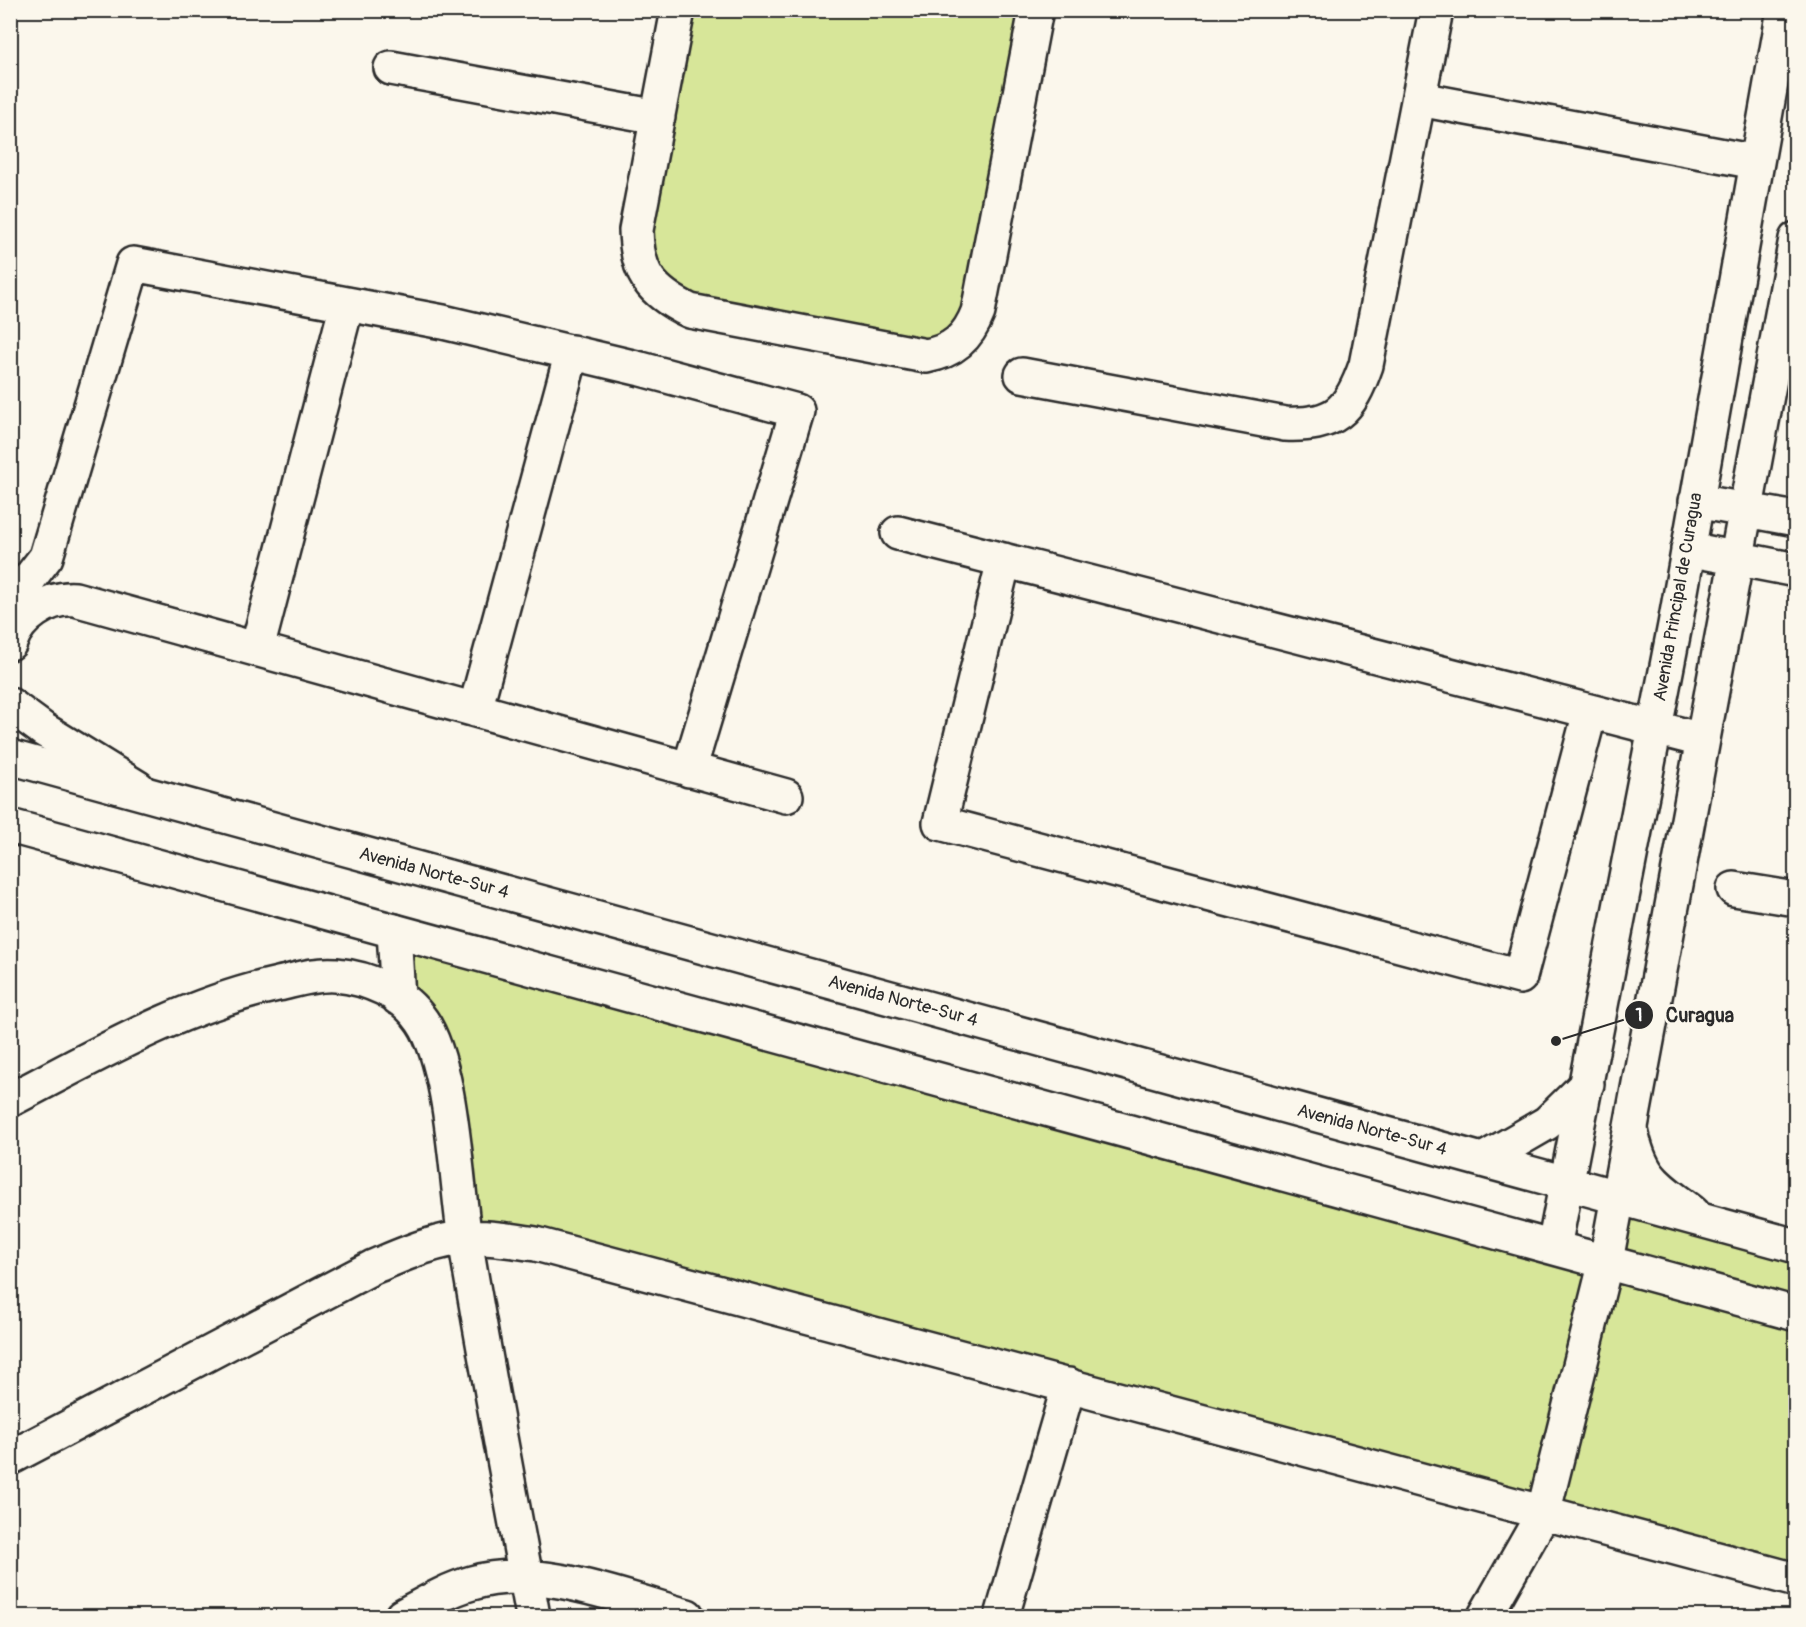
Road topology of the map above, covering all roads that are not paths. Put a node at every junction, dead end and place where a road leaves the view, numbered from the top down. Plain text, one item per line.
1 (678, 10) edge
2 (1036, 10) edge
3 (1436, 10) edge
4 (1784, 10) edge
5 (391, 68) dead end
6 (1419, 99) junction
7 (658, 117) junction
8 (1756, 162) junction
9 (1796, 239) edge
10 (347, 304) junction
11 (1788, 328) edge
12 (572, 352) junction
13 (1022, 375) dead end
14 (1696, 501) junction
15 (1746, 510) junction
16 (1796, 519) edge
17 (898, 533) dead end
18 (1688, 549) junction
19 (1737, 559) junction
20 (1004, 560) junction
21 (1796, 570) edge
22 (10, 592) edge
23 (13, 630) edge
24 (257, 650) junction
25 (10, 705) edge
26 (476, 710) junction
27 (1590, 712) junction
28 (1654, 729) junction
29 (1702, 740) junction
30 (10, 757) edge
31 (689, 770) junction
32 (150, 795) junction
33 (786, 796) dead end
34 (10, 826) edge
35 (1734, 889) dead end
36 (1796, 899) edge
37 (394, 932) junction
38 (398, 998) junction
39 (1587, 1084) junction
40 (10, 1100) edge
41 (1631, 1130) junction
42 (1483, 1160) junction
43 (1568, 1184) junction
44 (1618, 1198) junction
45 (1704, 1221) junction
46 (465, 1238) junction
47 (1554, 1246) junction
48 (1796, 1246) edge
49 (1606, 1261) junction
50 (1796, 1314) edge
51 (1069, 1385) junction
52 (10, 1458) edge
53 (1543, 1514) junction
54 (526, 1577) junction
55 (1796, 1580) edge
56 (402, 1617) edge
57 (533, 1617) edge
58 (687, 1617) edge
59 (1002, 1617) edge
60 (1485, 1617) edge

1 - 7 street
2 - 7 street
3 - 6 street
4 - 8 street, Avenida Principal de Curagua
5 - 7 street
6 - 8 street
6 - 13 street
8 - 14 street, Avenida Principal de Curagua
9 - 11 street
10 - 12 street
10 - 22 street
10 - 24 street
11 - 15 street
12 - 26 street
12 - 31 street
14 - 15 street
14 - 18 street, Avenida Principal de Curagua
15 - 16 street
15 - 19 street
17 - 20 street
18 - 19 street
18 - 28 street, Avenida Principal de Curagua
19 - 21 street
19 - 29 street
20 - 27 street
20 - 27 street
23 - 24 street
24 - 26 street
25 - 32 street
26 - 31 street
27 - 28 street
28 - 29 street
28 - 39 street, Avenida Principal de Curagua
29 - 41 street
30 - 32 street, Avenida Norte-Sur 4
31 - 33 street
32 - 42 street, Avenida Norte-Sur 4
34 - 37 street
35 - 36 street
37 - 38 street
37 - 47 street
38 - 40 street
38 - 46 street
39 - 42 street
39 - 43 street, Avenida Principal de Curagua
41 - 44 street
41 - 45 street
42 - 43 street, Avenida Norte-Sur 4
43 - 44 street, Avenida Norte-Sur 4
43 - 47 street, Avenida Principal de Curagua
44 - 45 street, Avenida Norte-Sur 4
44 - 49 street
45 - 48 street, Avenida Norte-Sur 4
46 - 51 street
46 - 52 street
46 - 54 street
47 - 49 street
49 - 50 street
49 - 53 street
51 - 53 street
51 - 59 street
53 - 55 street
53 - 60 street
54 - 56 street
54 - 57 street
54 - 58 street

